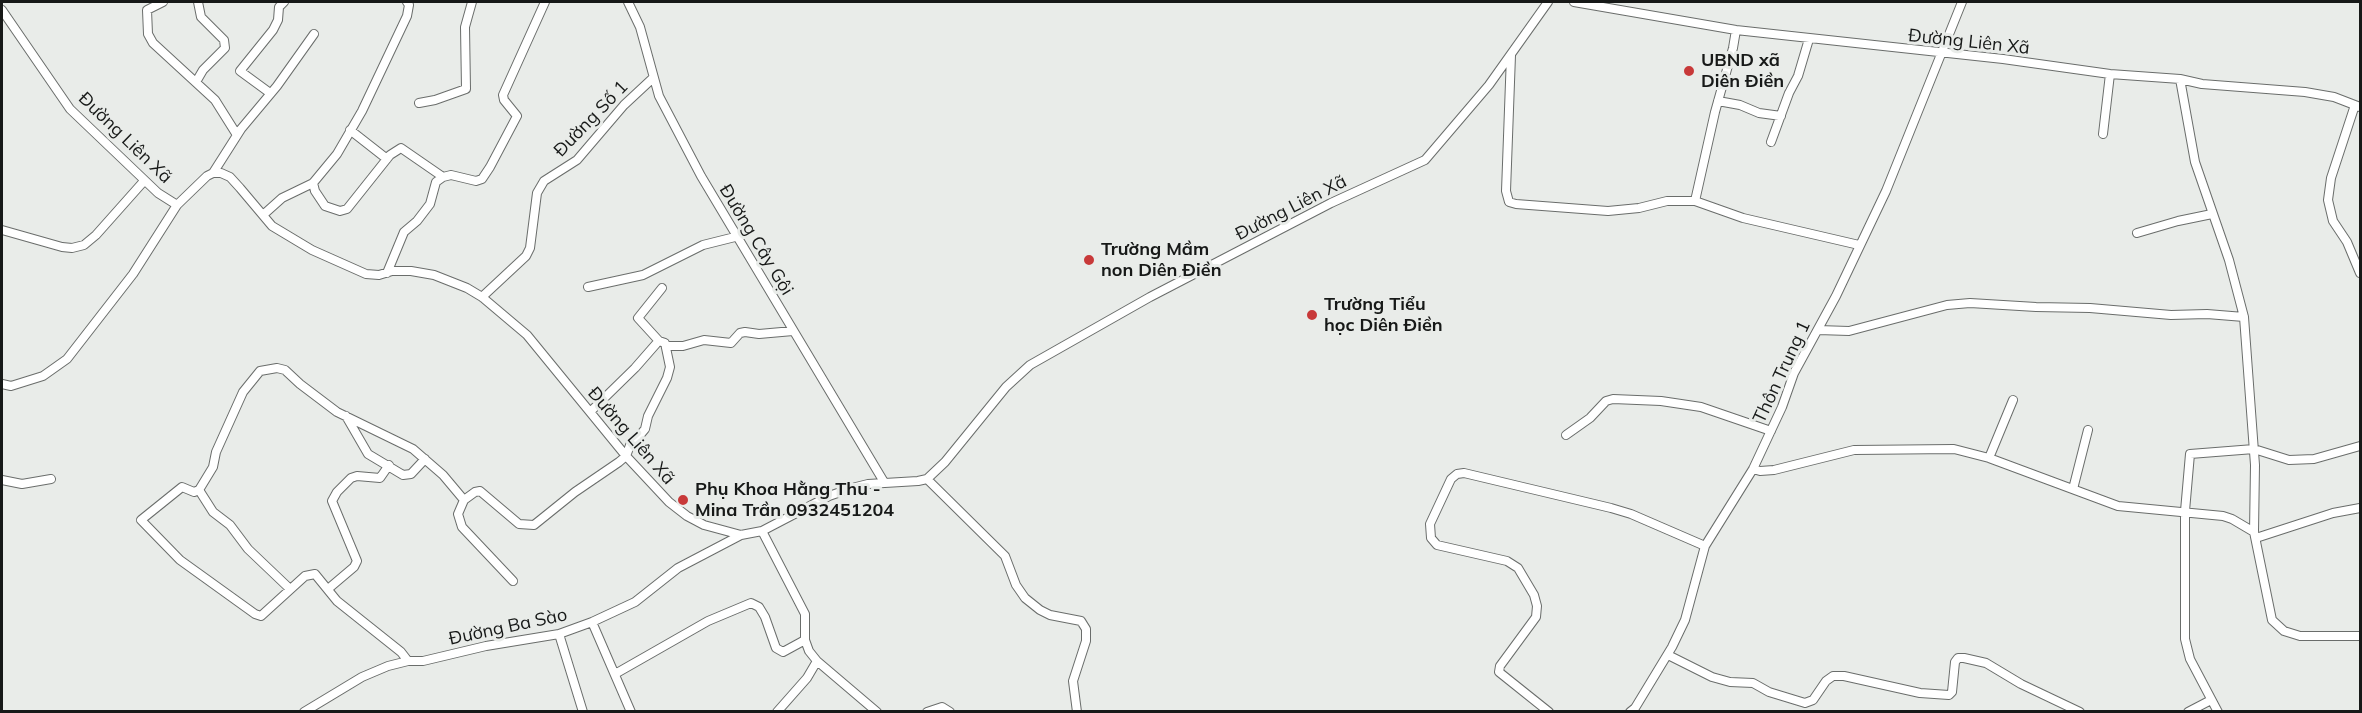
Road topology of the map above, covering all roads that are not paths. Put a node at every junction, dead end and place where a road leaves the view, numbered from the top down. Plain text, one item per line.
1 (163, 2) edge
2 (198, 2) edge
3 (284, 2) edge
4 (407, 2) edge
5 (472, 2) edge
6 (545, 2) edge
7 (628, 2) edge
8 (1548, 2) edge
9 (1574, 2) edge
10 (1962, 2) edge
11 (2, 10) edge
12 (1736, 30) junction
13 (314, 34) dead end
14 (1809, 39) junction
15 (1942, 54) junction
16 (1511, 55) junction
17 (2110, 74) junction
18 (653, 78) junction
19 (2180, 79) junction
20 (196, 82) junction
21 (270, 93) junction
22 (1718, 101) junction
23 (419, 103) dead end
24 (2358, 106) edge
25 (1781, 116) junction
26 (350, 130) junction
27 (2103, 134) dead end
28 (237, 135) junction
29 (1771, 142) dead end
30 (387, 159) junction
31 (213, 173) junction
32 (443, 177) junction
33 (144, 181) junction
34 (314, 183) junction
35 (1695, 201) junction
36 (177, 205) junction
37 (2212, 214) junction
38 (263, 215) junction
39 (2, 231) edge
40 (2137, 233) dead end
41 (735, 237) junction
42 (1859, 245) junction
43 (387, 273) junction
44 (2361, 273) edge
45 (588, 287) dead end
46 (662, 288) dead end
47 (482, 297) junction
48 (2244, 317) junction
49 (1818, 330) junction
50 (794, 331) junction
51 (659, 341) junction
52 (667, 346) junction
53 (4, 385) edge
54 (2, 396) edge
55 (2013, 400) dead end
56 (590, 412) junction
57 (346, 416) junction
58 (2088, 430) dead end
59 (1771, 431) junction
60 (1566, 435) dead end
61 (2361, 446) edge
62 (2254, 449) junction
63 (626, 456) junction
64 (1989, 458) junction
65 (425, 459) junction
66 (388, 465) junction
67 (1753, 469) junction
68 (927, 478) junction
69 (51, 479) dead end
70 (2, 480) edge
71 (884, 482) junction
72 (2073, 489) junction
73 (199, 490) junction
74 (464, 500) junction
75 (2361, 508) edge
76 (2185, 511) junction
77 (762, 531) junction
78 (741, 535) junction
79 (2255, 535) junction
80 (1705, 546) junction
81 (513, 581) dead end
82 (328, 588) junction
83 (290, 590) junction
84 (591, 622) junction
85 (559, 634) junction
86 (2361, 636) edge
87 (805, 640) junction
88 (1668, 655) junction
89 (408, 661) junction
90 (817, 661) junction
91 (615, 674) junction
92 (2211, 700) junction
93 (1635, 710) edge
94 (304, 711) edge
95 (583, 711) edge
96 (629, 711) edge
97 (777, 711) edge
98 (877, 711) edge
99 (927, 711) edge
100 (950, 711) edge
101 (1077, 711) edge
102 (1549, 711) edge
103 (2080, 711) edge
104 (2188, 711) edge
105 (2218, 711) edge

1 - 20 street
2 - 20 street
3 - 21 street
4 - 26 street
5 - 23 street
6 - 32 street
7 - 18 street, Đường Cây Gội
8 - 16 street, Đường Liên Xã
9 - 12 street, Đường Liên Xã
10 - 15 street, Thôn Trung 1
11 - 33 street, Đường Liên Xã
12 - 14 street, Đường Liên Xã
12 - 22 street
13 - 21 street
14 - 15 street, Đường Liên Xã
14 - 25 street
15 - 17 street, Đường Liên Xã
15 - 42 street, Thôn Trung 1
16 - 35 street
16 - 68 street, Đường Liên Xã
17 - 19 street, Đường Liên Xã
17 - 27 street
18 - 41 street, Đường Cây Gội
18 - 47 street, Đường Số 1
19 - 24 street, Đường Liên Xã
19 - 37 street
20 - 28 street
21 - 28 street
22 - 25 street
22 - 35 street
24 - 44 street
25 - 29 street
26 - 30 street
26 - 34 street
28 - 31 street
30 - 32 street
30 - 34 street
31 - 36 street, Đường Liên Xã
31 - 38 street, Đường Liên Xã
32 - 43 street
33 - 36 street, Đường Liên Xã
33 - 39 street
34 - 38 street
35 - 42 street
36 - 53 street
37 - 40 street
37 - 48 street
38 - 43 street, Đường Liên Xã
41 - 45 street
41 - 50 street, Đường Cây Gội
42 - 49 street, Thôn Trung 1
43 - 47 street, Đường Liên Xã
46 - 51 street
47 - 56 street, Đường Liên Xã
48 - 49 street
48 - 62 street
49 - 59 street, Thôn Trung 1
50 - 52 street
50 - 71 street, Đường Cây Gội
51 - 52 street
51 - 56 street
52 - 63 street
53 - 54 street
55 - 64 street
56 - 63 street, Đường Liên Xã
57 - 65 street
57 - 66 street
57 - 73 street
58 - 72 street
59 - 60 street
59 - 67 street, Thôn Trung 1
61 - 62 street
62 - 76 street
62 - 79 street
63 - 74 street
63 - 78 street, Đường Liên Xã
64 - 67 street
64 - 72 street
65 - 66 street
65 - 74 street
66 - 82 street
67 - 80 street, Thôn Trung 1
68 - 71 street, Đường Liên Xã
68 - 101 street
69 - 70 street
71 - 77 street, Đường Liên Xã
72 - 76 street
73 - 83 street
73 - 83 street
74 - 81 street
75 - 79 street
76 - 79 street
76 - 92 street
77 - 78 street, Đường Liên Xã
77 - 87 street
78 - 84 street, Đường Ba Sào
79 - 86 street
80 - 88 street, Thôn Trung 1
80 - 102 street
82 - 83 street
82 - 89 street
84 - 85 street, Đường Ba Sào
84 - 91 street
85 - 89 street, Đường Ba Sào
85 - 95 street
87 - 90 street
87 - 91 street
88 - 93 street, Thôn Trung 1
88 - 103 street
89 - 94 street, Đường Ba Sào
90 - 97 street
90 - 98 street
91 - 96 street
92 - 104 street
92 - 105 street
99 - 100 street

